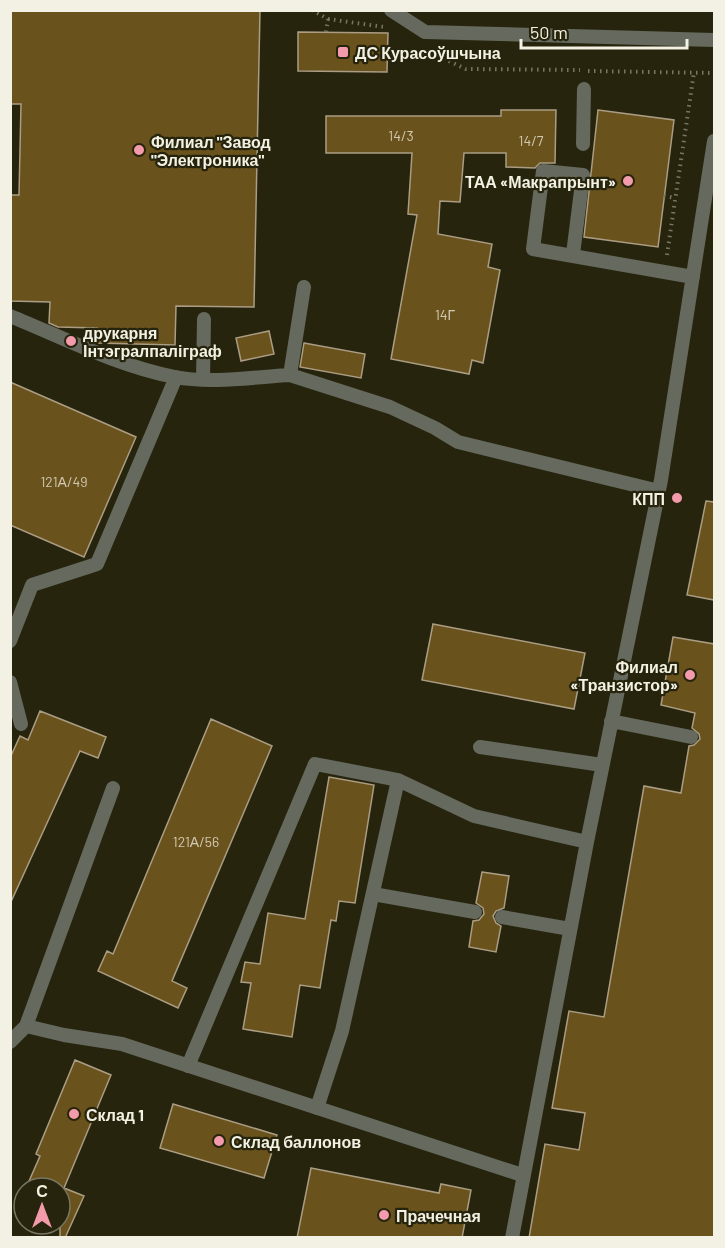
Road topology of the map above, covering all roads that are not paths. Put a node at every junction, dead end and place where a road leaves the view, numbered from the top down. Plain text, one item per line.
1 (391, 10) edge
2 (714, 40) edge
3 (584, 88) dead end
4 (714, 141) edge
5 (583, 144) dead end
6 (573, 254) junction
7 (693, 277) junction
8 (304, 286) dead end
9 (10, 316) edge
10 (204, 319) dead end
11 (290, 375) junction
12 (176, 377) junction
13 (203, 380) junction
14 (659, 491) junction
15 (10, 641) edge
16 (10, 682) edge
17 (611, 721) junction
18 (21, 724) dead end
19 (691, 736) dead end
20 (480, 747) dead end
21 (602, 765) junction
22 (398, 780) junction
23 (113, 788) dead end
24 (587, 842) junction
25 (373, 894) junction
26 (475, 912) dead end
27 (502, 917) dead end
28 (570, 929) junction
29 (27, 1026) junction
30 (10, 1042) edge
31 (188, 1066) junction
32 (317, 1108) junction
33 (522, 1175) junction
34 (512, 1238) edge

1 - 2 lane
3 - 5 lane
4 - 7 lane
6 - 6 lane
6 - 7 lane
7 - 14 lane
8 - 11 lane
9 - 12 lane
10 - 13 lane
11 - 13 lane
11 - 14 lane
12 - 13 lane
12 - 15 lane
14 - 17 lane
16 - 18 lane
17 - 19 lane
17 - 21 lane
20 - 21 lane
21 - 24 lane
22 - 24 lane
22 - 25 lane
22 - 31 lane
23 - 29 lane
24 - 28 lane
25 - 26 lane
25 - 32 lane
27 - 28 lane
28 - 33 lane
29 - 30 lane
29 - 31 lane
31 - 32 lane
32 - 33 lane
33 - 34 lane

